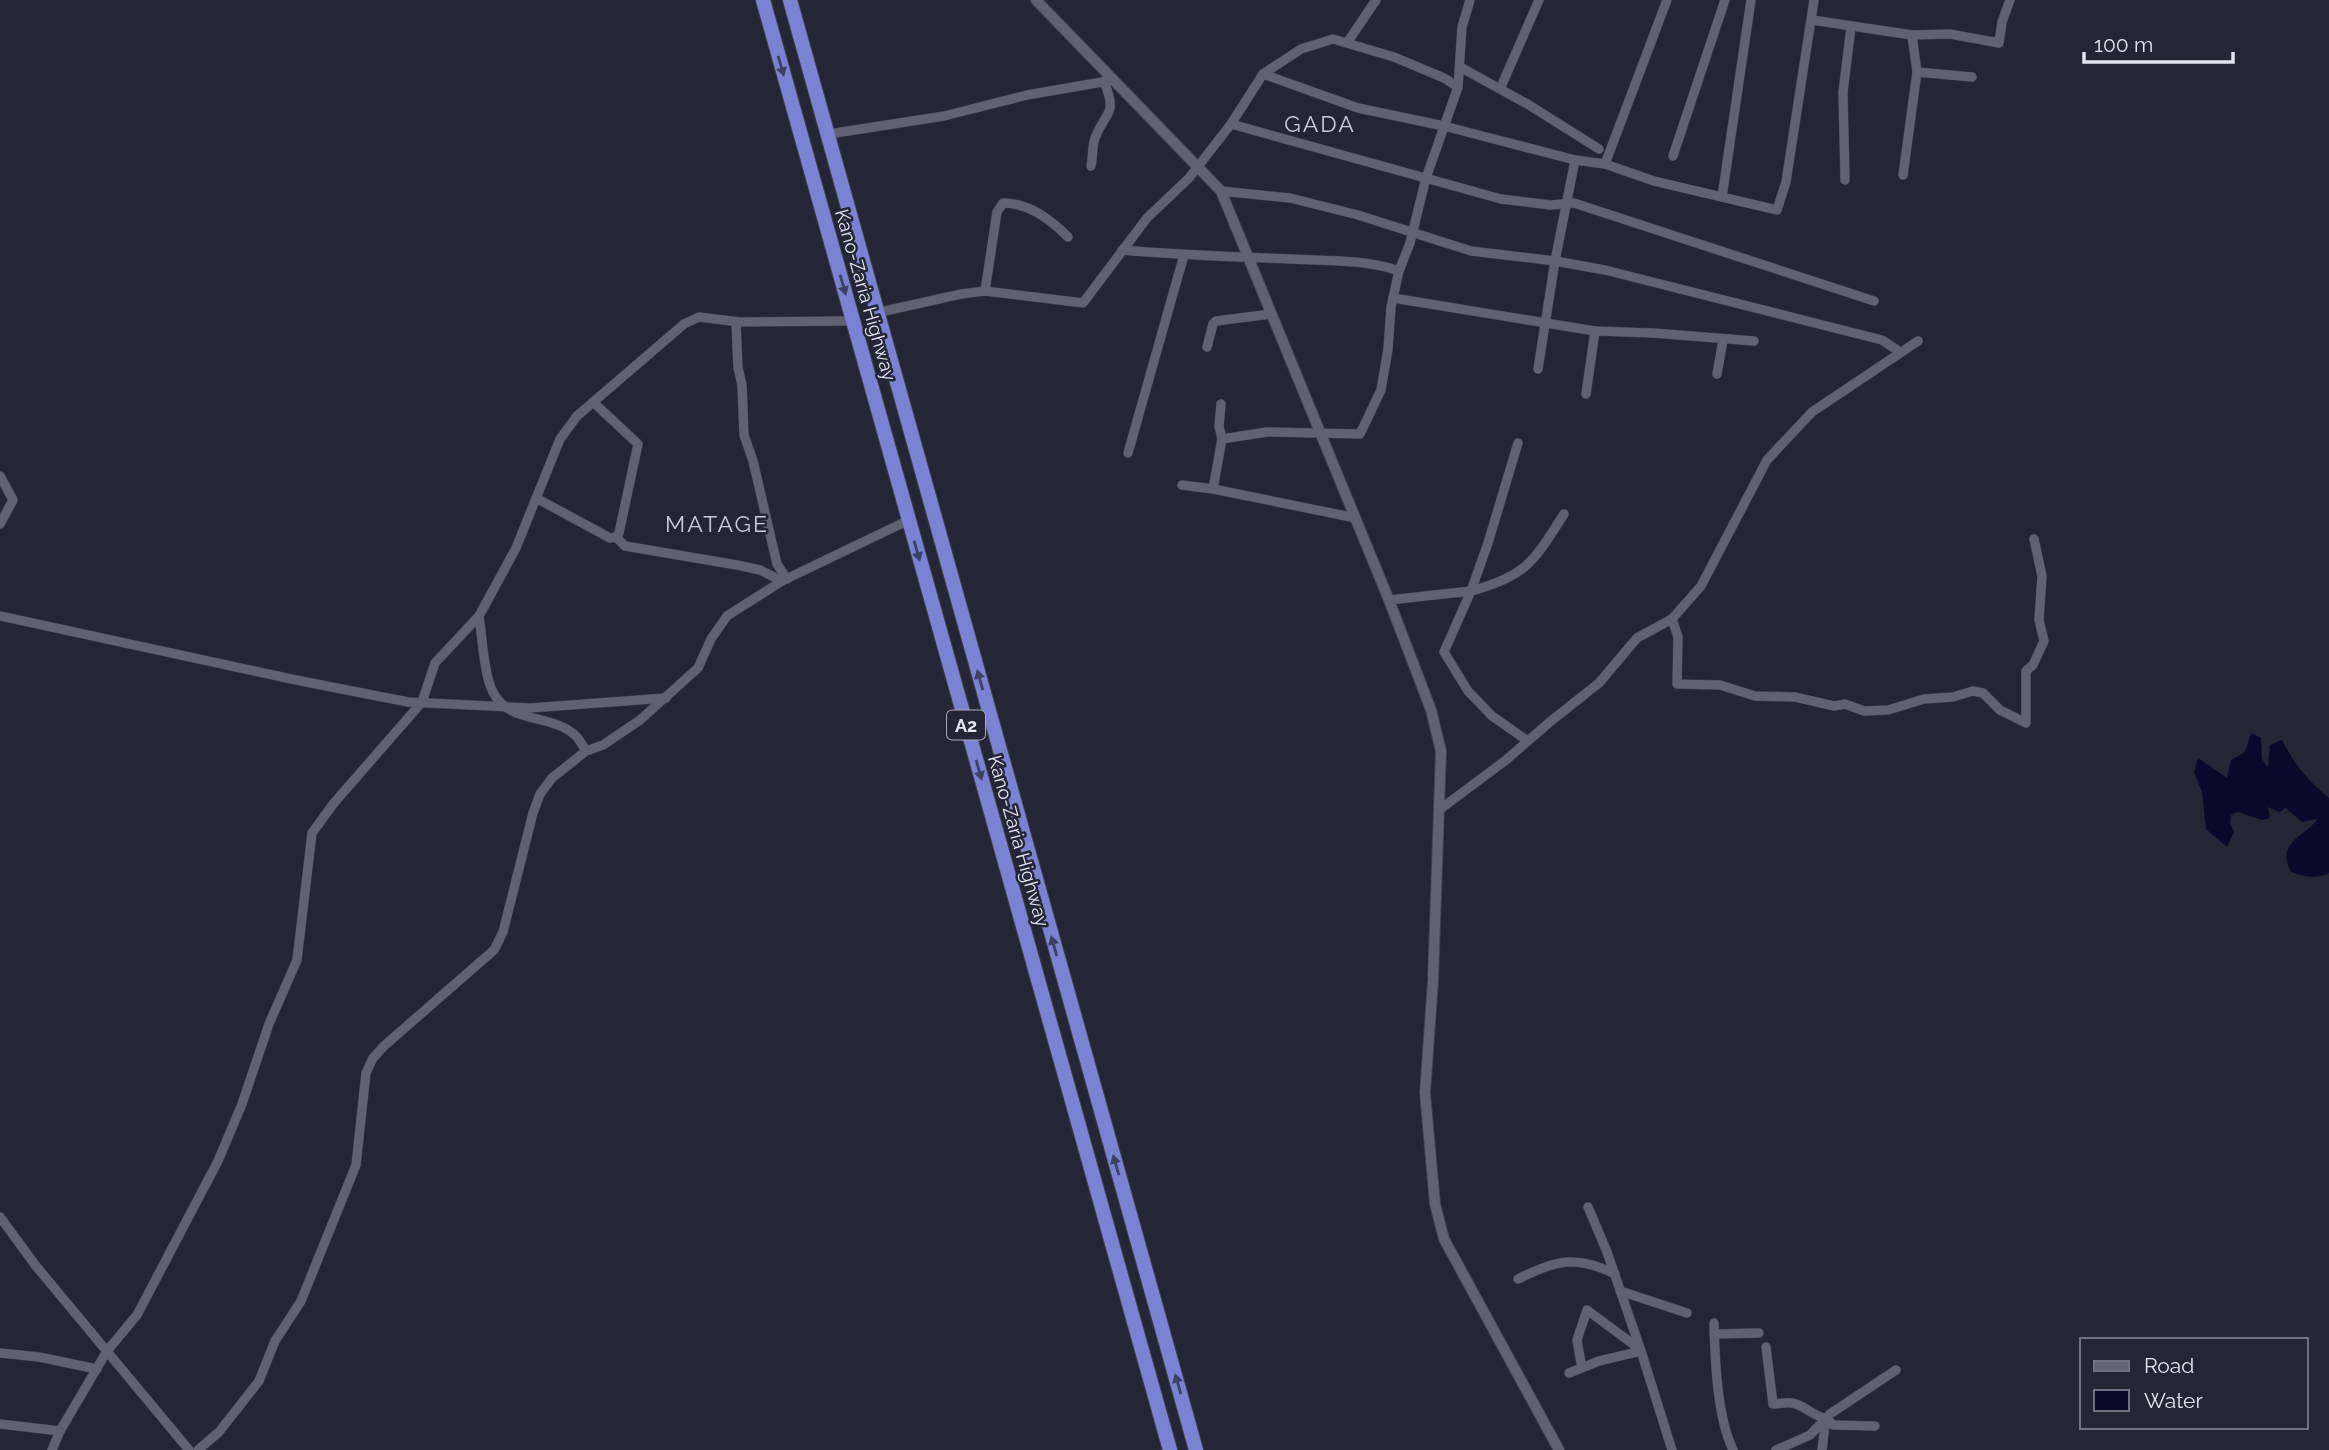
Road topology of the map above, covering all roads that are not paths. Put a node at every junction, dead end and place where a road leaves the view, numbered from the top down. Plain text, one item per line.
1 (763, 0) edge
2 (790, 0) edge
3 (1036, 0) edge
4 (1376, 0) edge
5 (1470, 0) edge
6 (1539, 0) edge
7 (1667, 0) edge
8 (1725, 0) edge
9 (1751, 0) edge
10 (1814, 0) edge
11 (2010, 0) edge
12 (1812, 20) junction
13 (1851, 27) junction
14 (1912, 34) junction
15 (1347, 43) junction
16 (1460, 67) junction
17 (1917, 72) junction
18 (1263, 74) junction
19 (1972, 77) dead end
20 (1109, 81) junction
21 (1458, 87) junction
22 (1500, 89) junction
23 (1231, 124) junction
24 (1444, 126) junction
25 (829, 134) junction
26 (1599, 149) dead end
27 (1673, 156) dead end
28 (1575, 160) junction
29 (1197, 164) junction
30 (1605, 164) junction
31 (1091, 166) dead end
32 (1903, 175) dead end
33 (1426, 178) junction
34 (1844, 180) dead end
35 (1221, 191) junction
36 (1722, 197) junction
37 (1565, 205) junction
38 (1412, 233) junction
39 (1068, 237) dead end
40 (1122, 250) junction
41 (1184, 255) junction
42 (1246, 256) junction
43 (1555, 261) junction
44 (1399, 271) junction
45 (985, 291) junction
46 (1393, 298) junction
47 (1874, 302) dead end
48 (876, 313) junction
49 (1271, 314) junction
50 (853, 321) junction
51 (736, 322) junction
52 (1545, 324) junction
53 (1595, 331) junction
54 (1723, 340) junction
55 (1754, 341) dead end
56 (1918, 341) dead end
57 (1207, 347) dead end
58 (1900, 352) junction
59 (1538, 369) dead end
60 (1717, 374) dead end
61 (1586, 394) dead end
62 (593, 402) junction
63 (1221, 404) dead end
64 (1321, 434) junction
65 (1222, 439) junction
66 (1518, 443) dead end
67 (1128, 453) dead end
68 (0, 476) edge
69 (1182, 485) dead end
70 (1213, 489) junction
71 (536, 498) junction
72 (1564, 514) dead end
73 (1356, 518) junction
74 (908, 520) junction
75 (0, 524) edge
76 (615, 537) junction
77 (2034, 540) dead end
78 (784, 580) junction
79 (1471, 591) junction
80 (1389, 600) junction
81 (0, 616) edge
82 (479, 616) junction
83 (1672, 619) junction
84 (666, 698) junction
85 (422, 702) junction
86 (502, 706) junction
87 (1528, 741) junction
88 (586, 751) junction
89 (1439, 810) junction
90 (1588, 1207) dead end
91 (0, 1217) edge
92 (1615, 1274) junction
93 (1518, 1279) dead end
94 (1620, 1291) junction
95 (1687, 1313) dead end
96 (1714, 1323) dead end
97 (1759, 1333) dead end
98 (1714, 1334) junction
99 (1766, 1347) dead end
100 (107, 1351) junction
101 (1641, 1351) junction
102 (0, 1353) edge
103 (1581, 1363) dead end
104 (97, 1369) junction
105 (1896, 1370) dead end
106 (1569, 1373) dead end
107 (1826, 1418) junction
108 (0, 1424) edge
109 (1875, 1426) dead end
110 (60, 1431) junction
111 (52, 1450) edge
112 (189, 1450) edge
113 (198, 1450) edge
114 (1170, 1450) edge
115 (1196, 1450) edge
116 (1559, 1450) edge
117 (1672, 1450) edge
118 (1733, 1450) edge
119 (1776, 1450) edge
120 (1822, 1450) edge

1 -> 50 highway, Kano-Zaria Highway / A2
2 - 25 highway, Kano-Zaria Highway / A2
3 - 20 street
4 - 15 street
5 - 16 street
6 - 22 street
7 - 30 street
8 - 27 street
9 - 36 street
10 - 12 street
11 - 14 street
12 - 13 street
12 - 36 street
13 - 14 street
13 - 34 street
14 - 17 street
15 - 18 street
15 - 21 street
16 - 21 street
16 - 22 street
17 - 19 street
17 - 32 street
18 - 23 street
18 - 24 street
20 - 25 street
20 - 29 street
20 - 31 street
21 - 24 street
22 - 26 street
23 - 29 street
23 - 33 street
24 - 28 street
24 - 33 street
25 - 48 highway, Kano-Zaria Highway / A2
28 - 30 street
28 - 37 street
29 - 35 street
29 - 40 street
30 - 36 street
33 - 37 street
33 - 38 street
35 - 38 street
35 - 42 street
37 - 43 street
37 - 47 street
38 - 43 street
38 - 44 street
39 - 45 street
40 - 41 street
40 - 45 street
41 - 42 street
41 - 67 street
42 - 44 street
42 - 49 street
43 - 52 street
43 - 58 street
44 - 46 street
45 - 48 street
46 - 52 street
46 - 64 street
115 -> 48 highway, Kano-Zaria Highway / A2
49 - 57 street
49 - 64 street
50 - 51 street
50 - 74 highway, Kano-Zaria Highway / A2
51 - 62 street
51 - 78 street
52 - 53 street
52 - 59 street
53 - 54 street
53 - 61 street
54 - 55 street
54 - 60 street
56 - 58 street
58 - 83 street
62 - 71 street
62 - 76 street
63 - 65 street
64 - 65 street
64 - 73 street
65 - 70 street
66 - 79 street
68 - 75 street
69 - 70 street
70 - 73 street
71 - 76 street
71 - 82 street
72 - 79 street
73 - 80 street
74 - 78 street
74 -> 114 highway, Kano-Zaria Highway / A2
76 - 78 street
77 - 83 street
78 - 84 street
79 - 80 street
79 - 87 street
80 - 89 street
81 - 85 street
82 - 85 street
82 - 86 street
83 - 87 street
84 - 86 street
84 - 88 street
85 - 86 street
85 - 100 street
86 - 88 street
87 - 89 street
88 - 113 street
89 - 116 street
90 - 92 street
91 - 100 street
92 - 93 street
92 - 94 street
94 - 95 street
94 - 101 street
96 - 98 street
97 - 98 street
98 - 118 street
99 - 107 street
100 - 104 street
100 - 112 street
101 - 103 street
101 - 106 street
101 - 117 street
102 - 104 street
104 - 110 street
105 - 107 street
107 - 109 street
107 - 119 street
107 - 120 street
108 - 110 street
110 - 111 street

